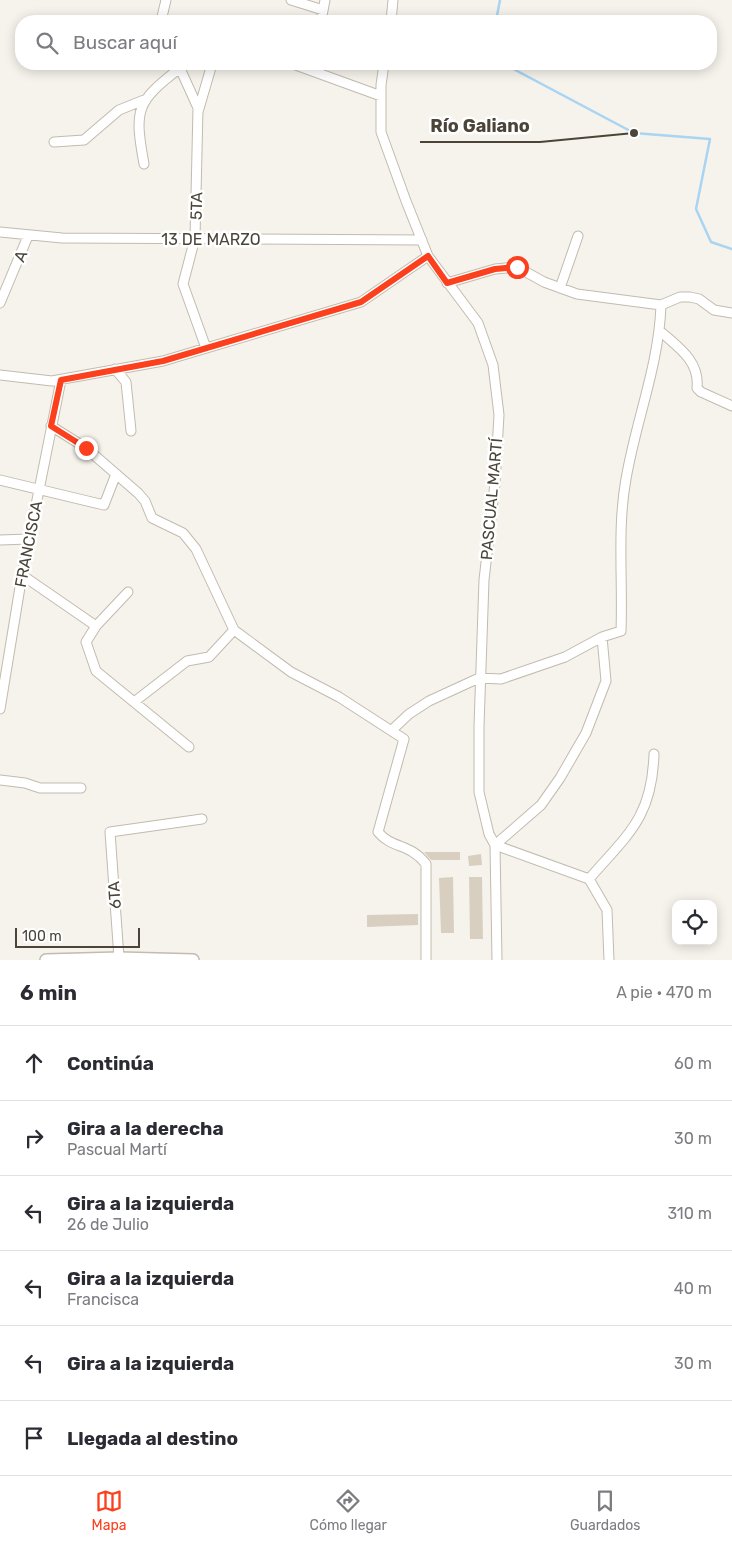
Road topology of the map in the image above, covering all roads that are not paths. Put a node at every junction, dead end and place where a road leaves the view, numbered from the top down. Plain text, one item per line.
1 (166, 0) edge
2 (291, 0) edge
3 (325, 0) edge
4 (393, 0) edge
5 (322, 10) junction
6 (163, 15) edge
7 (322, 15) edge
8 (392, 15) edge
9 (175, 70) edge
10 (181, 70) edge
11 (210, 70) edge
12 (322, 70) edge
13 (383, 70) edge
14 (381, 96) junction
15 (144, 100) junction
16 (198, 112) junction
17 (54, 142) dead end
18 (144, 164) dead end
19 (0, 232) edge
20 (28, 236) junction
21 (578, 236) dead end
22 (195, 238) junction
23 (422, 240) junction
24 (428, 256) junction
25 (447, 283) junction
26 (560, 288) junction
27 (0, 303) edge
28 (661, 305) junction
29 (732, 313) edge
30 (660, 331) junction
31 (206, 348) junction
32 (115, 369) junction
33 (0, 375) edge
34 (61, 380) junction
35 (732, 406) edge
36 (51, 426) junction
37 (131, 431) dead end
38 (116, 474) junction
39 (0, 480) edge
40 (39, 488) junction
41 (29, 539) junction
42 (0, 540) edge
43 (22, 576) junction
44 (128, 592) dead end
45 (96, 626) junction
46 (234, 630) junction
47 (602, 637) junction
48 (479, 678) junction
49 (134, 702) junction
50 (0, 709) edge
51 (393, 729) junction
52 (189, 747) dead end
53 (654, 754) dead end
54 (0, 780) edge
55 (81, 788) dead end
56 (202, 819) dead end
57 (495, 845) junction
58 (589, 879) junction
59 (119, 958) junction
60 (46, 960) edge
61 (193, 960) edge
62 (426, 960) edge
63 (497, 960) edge
64 (609, 960) edge

1 - 6 street
2 - 5 street
3 - 5 street
4 - 8 street
5 - 7 street
9 - 15 street
10 - 16 street, 5TA
11 - 16 street
12 - 14 street
13 - 14 street, PASCUAL MARTÍ
14 - 23 street, PASCUAL MARTÍ
15 - 17 street
15 - 18 street
16 - 22 street, 5TA
19 - 20 street, 13 DE MARZO
20 - 22 street, 13 DE MARZO
20 - 27 street, A
21 - 26 street
22 - 23 street, 13 DE MARZO
22 - 31 street, 5TA
23 - 24 street, PASCUAL MARTÍ
24 - 25 street, PASCUAL MARTÍ
24 - 31 street
25 - 26 street
25 - 48 street, PASCUAL MARTÍ
26 - 28 street
28 - 29 street
28 - 30 street
30 - 35 street
30 - 47 street
31 - 32 street
32 - 34 street
32 - 37 street
33 - 34 street
34 - 36 street, FRANCISCA
36 - 38 street
36 - 40 street, FRANCISCA
38 - 40 street
38 - 46 street
39 - 40 street
40 - 41 street, FRANCISCA
41 - 42 street
41 - 43 street, FRANCISCA
43 - 45 street
43 - 50 street, FRANCISCA
44 - 45 street
45 - 49 street
46 - 49 street
46 - 51 street
47 - 48 street
47 - 57 street
48 - 51 street
48 - 57 street, PASCUAL MARTÍ
49 - 52 street
51 - 62 street
53 - 58 street
54 - 55 street
56 - 59 street, 6TA
57 - 58 street
57 - 63 street, PASCUAL MARTÍ
58 - 64 street
59 - 60 street
59 - 61 street

